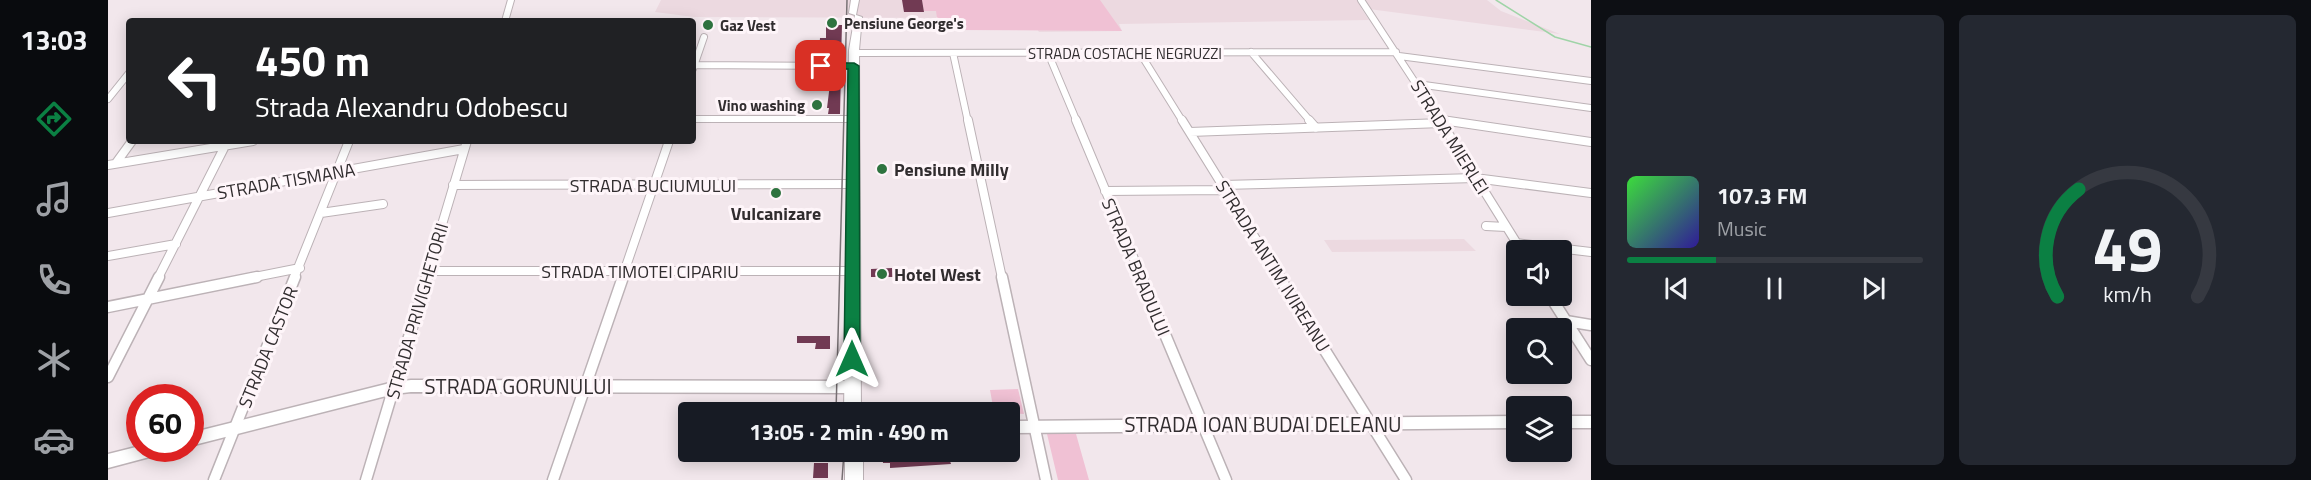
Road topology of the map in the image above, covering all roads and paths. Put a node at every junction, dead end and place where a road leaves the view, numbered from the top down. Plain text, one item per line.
1 (511, 0) edge
2 (1361, 0) edge
3 (855, 1) edge
4 (506, 18) edge
5 (704, 37) dead end
6 (1251, 52) junction
7 (952, 53) junction
8 (1048, 53) junction
9 (1140, 53) junction
10 (1397, 54) junction
11 (854, 60) junction
12 (696, 61) edge
13 (696, 67) edge
14 (126, 77) edge
15 (1591, 81) edge
16 (1417, 84) junction
17 (108, 99) edge
18 (1591, 108) edge
19 (696, 119) edge
20 (853, 119) junction
21 (1441, 122) junction
22 (1316, 128) junction
23 (1190, 132) junction
24 (1591, 142) edge
25 (129, 144) edge
26 (232, 144) edge
27 (348, 144) edge
28 (668, 144) edge
29 (466, 145) edge
30 (225, 146) junction
31 (112, 164) edge
32 (338, 171) junction
33 (1475, 178) junction
34 (852, 184) junction
35 (453, 185) junction
36 (654, 185) junction
37 (1224, 188) junction
38 (1105, 191) junction
39 (1591, 193) edge
40 (200, 196) junction
41 (383, 204) dead end
42 (108, 213) edge
43 (321, 213) junction
44 (1486, 225) dead end
45 (1506, 227) junction
46 (1514, 240) edge
47 (176, 244) junction
48 (1572, 251) edge
49 (1591, 252) edge
50 (108, 256) edge
51 (300, 268) junction
52 (428, 271) junction
53 (624, 271) junction
54 (852, 271) junction
55 (149, 299) junction
56 (108, 307) edge
57 (1572, 322) edge
58 (1591, 325) edge
59 (1572, 330) edge
60 (1591, 360) edge
61 (108, 377) edge
62 (584, 386) junction
63 (852, 387) junction
64 (394, 388) junction
65 (853, 402) edge
66 (1506, 422) edge
67 (1572, 422) edge
68 (1591, 422) edge
69 (1202, 423) junction
70 (1370, 423) junction
71 (1035, 426) junction
72 (1020, 427) edge
73 (235, 429) junction
74 (204, 437) edge
75 (126, 456) edge
76 (108, 461) edge
77 (854, 462) edge
78 (214, 480) edge
79 (366, 480) edge
80 (553, 480) edge
81 (854, 480) edge
82 (1046, 480) edge
83 (1226, 480) edge
84 (1406, 480) edge

1 - 4 street
2 - 10 street, STRADA MIERLEI
3 - 11 main road
5 - 12 street
6 - 9 street, STRADA COSTACHE NEGRUZZI
6 - 10 street, STRADA COSTACHE NEGRUZZI
6 - 22 street
7 - 8 street, STRADA COSTACHE NEGRUZZI
7 - 11 street, STRADA COSTACHE NEGRUZZI
7 - 71 street
8 - 9 street, STRADA COSTACHE NEGRUZZI
8 - 38 street, STRADA BRADULUI
9 - 23 street, STRADA ANTIM IVIREANU
10 - 15 street, STRADA COSTACHE NEGRUZZI
10 - 16 street, STRADA MIERLEI
11 - 13 street, STRADA COSTACHE NEGRUZZI
11 - 20 main road
14 - 17 street
16 - 18 street
16 - 21 street, STRADA MIERLEI
19 - 20 street
20 - 34 main road
21 - 22 street
21 - 24 street
21 - 33 street, STRADA MIERLEI
22 - 23 street
23 - 37 street, STRADA ANTIM IVIREANU
25 - 31 street
26 - 30 street
27 - 32 street, STRADA CASTOR
28 - 36 street
29 - 32 street, STRADA TISMANA
29 - 35 street, STRADA PRIVIGHETORII
30 - 31 street
30 - 40 street
32 - 40 street, STRADA TISMANA
32 - 43 street, STRADA CASTOR
33 - 37 street
33 - 39 street
33 - 45 street, STRADA MIERLEI
34 - 36 street, STRADA BUCIUMULUI
34 - 54 main road
35 - 36 street, STRADA BUCIUMULUI
35 - 52 street, STRADA PRIVIGHETORII
36 - 53 street
37 - 38 street
37 - 70 street, STRADA ANTIM IVIREANU
38 - 69 street, STRADA BRADULUI
40 - 42 street, STRADA TISMANA
40 - 47 street
41 - 43 street
43 - 51 street, STRADA CASTOR
44 - 45 street
45 - 46 street, STRADA MIERLEI
47 - 50 street
47 - 55 street
48 - 49 street
51 - 55 street
51 - 73 street, STRADA CASTOR
52 - 53 street, STRADA TIMOTEI CIPARIU
52 - 64 street, STRADA PRIVIGHETORII
53 - 54 street, STRADA TIMOTEI CIPARIU
53 - 62 street
54 - 63 main road
55 - 56 street
55 - 61 street
57 - 58 street
59 - 60 street
62 - 63 street, STRADA GORUNULUI
62 - 64 street, STRADA GORUNULUI
62 - 80 street
63 - 65 main road
64 - 73 street, STRADA GORUNULUI
64 - 79 street, STRADA PRIVIGHETORII
66 - 70 street, STRADA IOAN BUDAI DELEANU
67 - 68 street
69 - 70 street, STRADA IOAN BUDAI DELEANU
69 - 71 street, STRADA IOAN BUDAI DELEANU
69 - 83 street, STRADA BRADULUI
70 - 84 street, STRADA ANTIM IVIREANU
71 - 72 street, STRADA IOAN BUDAI DELEANU
71 - 82 street
73 - 74 street, STRADA GORUNULUI
73 - 78 street, STRADA CASTOR
75 - 76 street
77 - 81 main road

